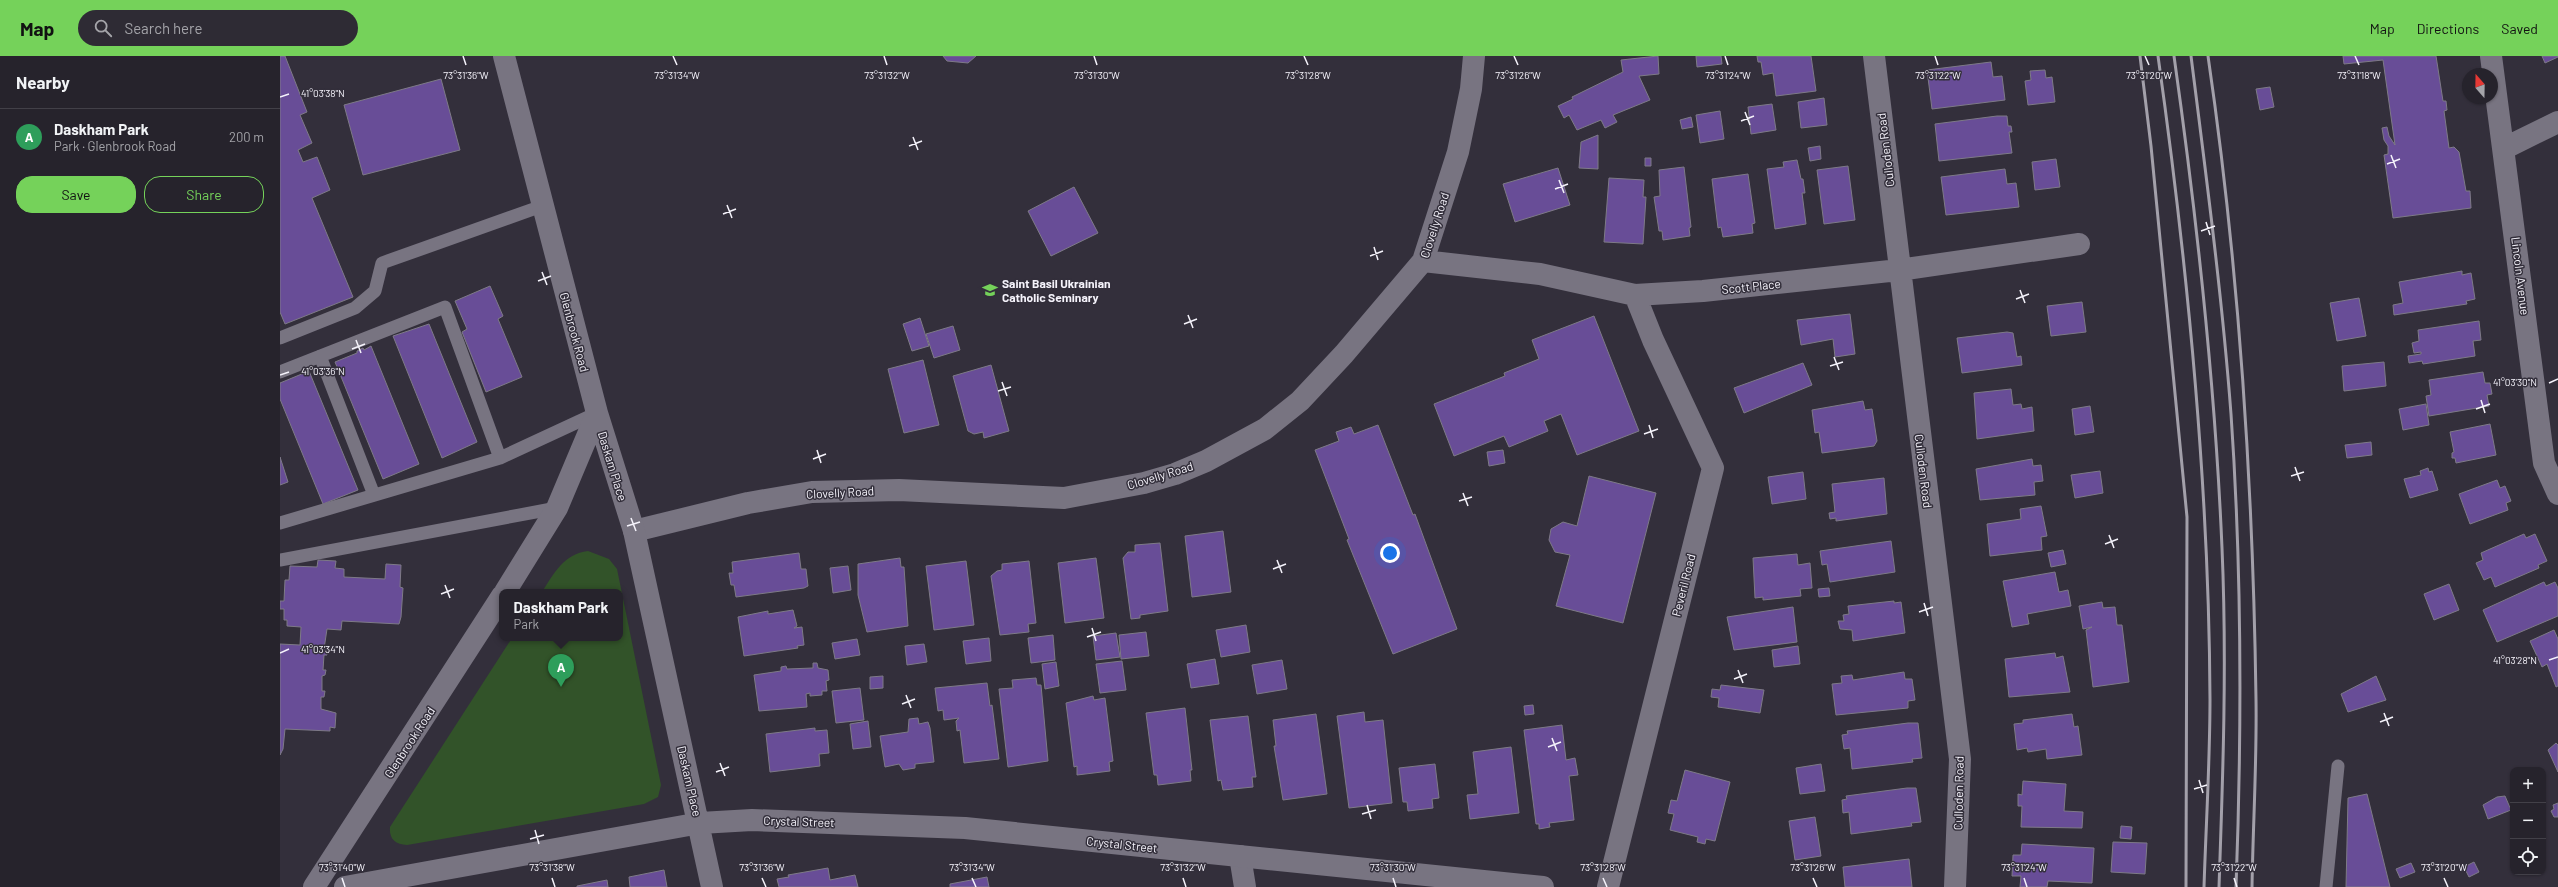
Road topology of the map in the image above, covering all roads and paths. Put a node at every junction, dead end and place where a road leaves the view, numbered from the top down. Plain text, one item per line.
1 (504, 56) edge
2 (1474, 56) edge
3 (1874, 56) edge
4 (2492, 56) edge
5 (2558, 122) edge
6 (2505, 148) junction
7 (542, 206) junction
8 (2079, 244) dead end
9 (1423, 261) junction
10 (1899, 270) junction
11 (1635, 295) junction
12 (280, 338) edge
13 (320, 356) junction
14 (280, 372) edge
15 (597, 413) junction
16 (500, 458) junction
17 (2558, 494) edge
18 (374, 495) junction
19 (557, 508) junction
20 (280, 523) edge
21 (634, 531) junction
22 (280, 560) edge
23 (507, 589) edge
24 (499, 601) edge
25 (2338, 766) dead end
26 (700, 823) junction
27 (1240, 856) junction
28 (314, 887) edge
29 (345, 887) edge
30 (712, 887) edge
31 (1245, 887) edge
32 (1543, 887) edge
33 (1608, 887) edge
34 (1955, 887) edge
35 (2326, 887) edge

1 - 7 street, Glenbrook Road
2 - 9 street, Clovelly Road
3 - 10 street, Culloden Road
4 - 6 street, Lincoln Avenue
5 - 6 street
6 - 17 street, Lincoln Avenue
7 - 12 lane
7 - 15 street, Glenbrook Road
8 - 10 street, Scott Place
9 - 11 street, Scott Place
9 - 21 street, Clovelly Road
10 - 11 street, Scott Place
10 - 34 street, Culloden Road
11 - 33 street, Peveril Road
13 - 14 lane
13 - 16 lane
13 - 18 lane
15 - 16 lane
15 - 19 street
15 - 21 street, Daskam Place
16 - 18 lane
18 - 20 lane
19 - 22 lane
19 - 23 street
21 - 26 street, Daskam Place
24 - 28 street, Glenbrook Road
25 - 35 lane
26 - 27 street, Crystal Street
26 - 29 street, Daskam Place
26 - 30 street
27 - 31 street
27 - 32 street, Crystal Street

